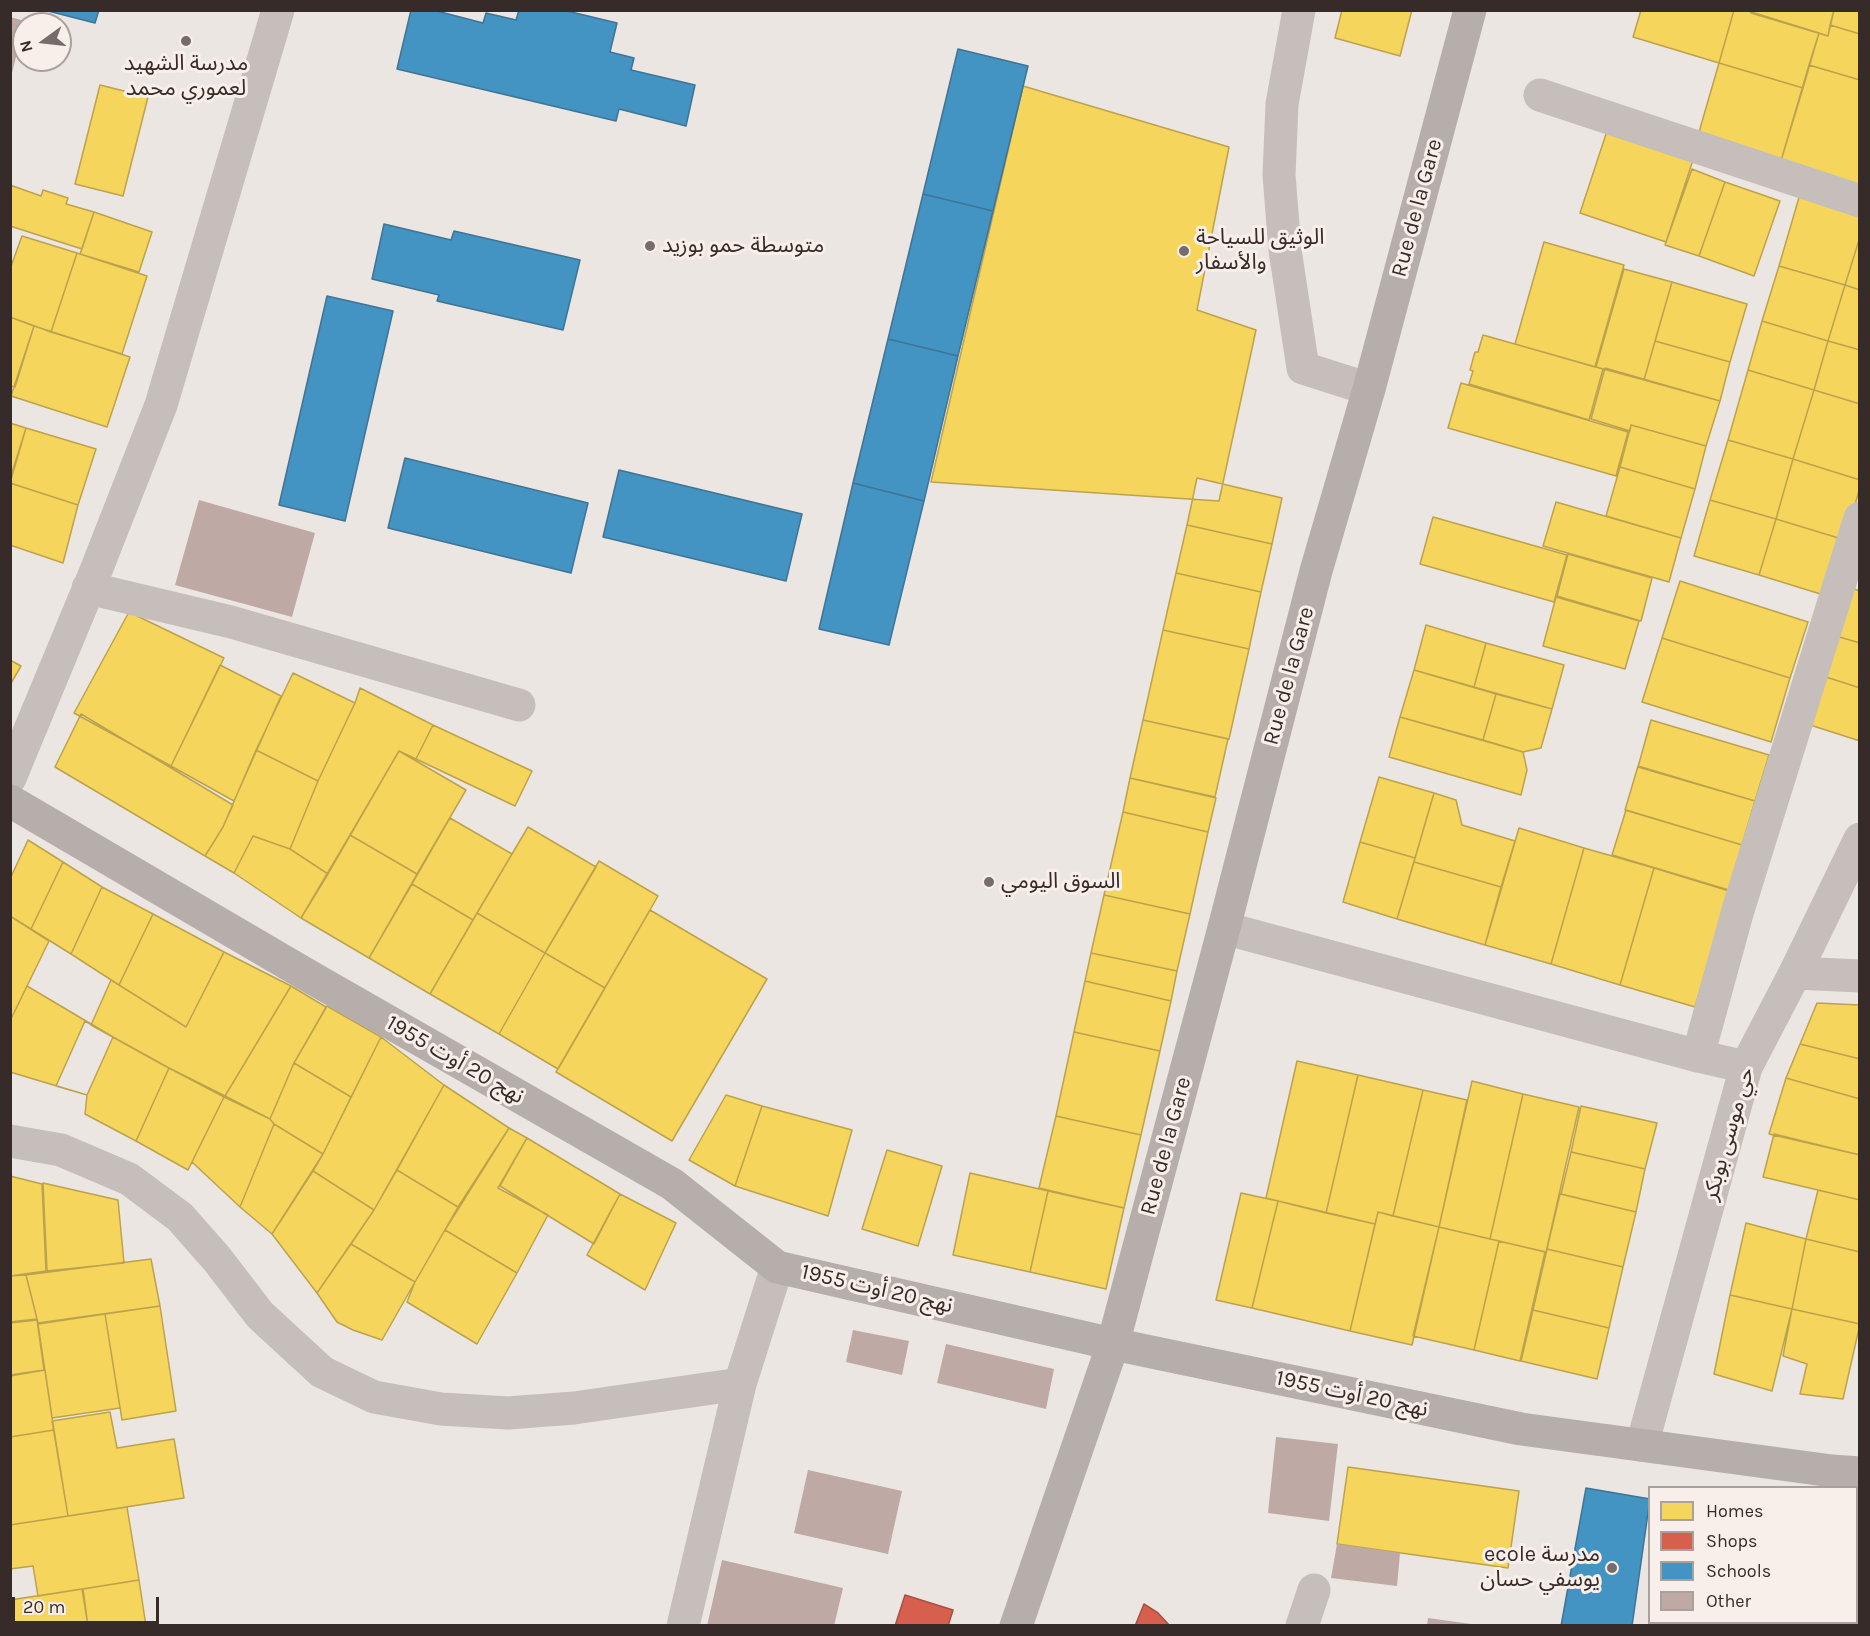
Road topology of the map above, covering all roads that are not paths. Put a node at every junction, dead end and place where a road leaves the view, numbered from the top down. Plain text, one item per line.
1 (278, 10) edge
2 (1299, 10) edge
3 (1470, 10) edge
4 (1540, 95) dead end
5 (1860, 201) edge
6 (1369, 388) junction
7 (1860, 518) edge
8 (88, 588) junction
9 (519, 705) dead end
10 (10, 778) edge
11 (10, 801) edge
12 (1860, 839) edge
13 (1224, 928) junction
14 (1795, 973) junction
15 (1860, 976) edge
16 (1698, 1056) junction
17 (1746, 1068) junction
18 (10, 1141) edge
19 (777, 1267) junction
20 (1113, 1344) junction
21 (740, 1384) junction
22 (1642, 1445) junction
23 (1860, 1473) edge
24 (1314, 1590) dead end
25 (684, 1626) edge
26 (1016, 1626) edge
27 (1302, 1626) edge

1 - 8 street
2 - 6 street
3 - 6 street, Rue de la Gare
4 - 5 street
6 - 13 street, Rue de la Gare
7 - 16 street
8 - 9 street
8 - 10 street
11 - 19 street, نهج 20 أوت 1955
12 - 14 street, حي موسى بوبكر
13 - 16 street
13 - 20 street, Rue de la Gare
14 - 15 street
14 - 17 street, حي موسى بوبكر
16 - 17 street
17 - 22 street, حي موسى بوبكر
18 - 21 street
19 - 20 street, نهج 20 أوت 1955
19 - 21 street
20 - 22 street, نهج 20 أوت 1955
20 - 26 street, Rue de la Gare
21 - 25 street
22 - 23 street, نهج 20 أوت 1955
24 - 27 street

